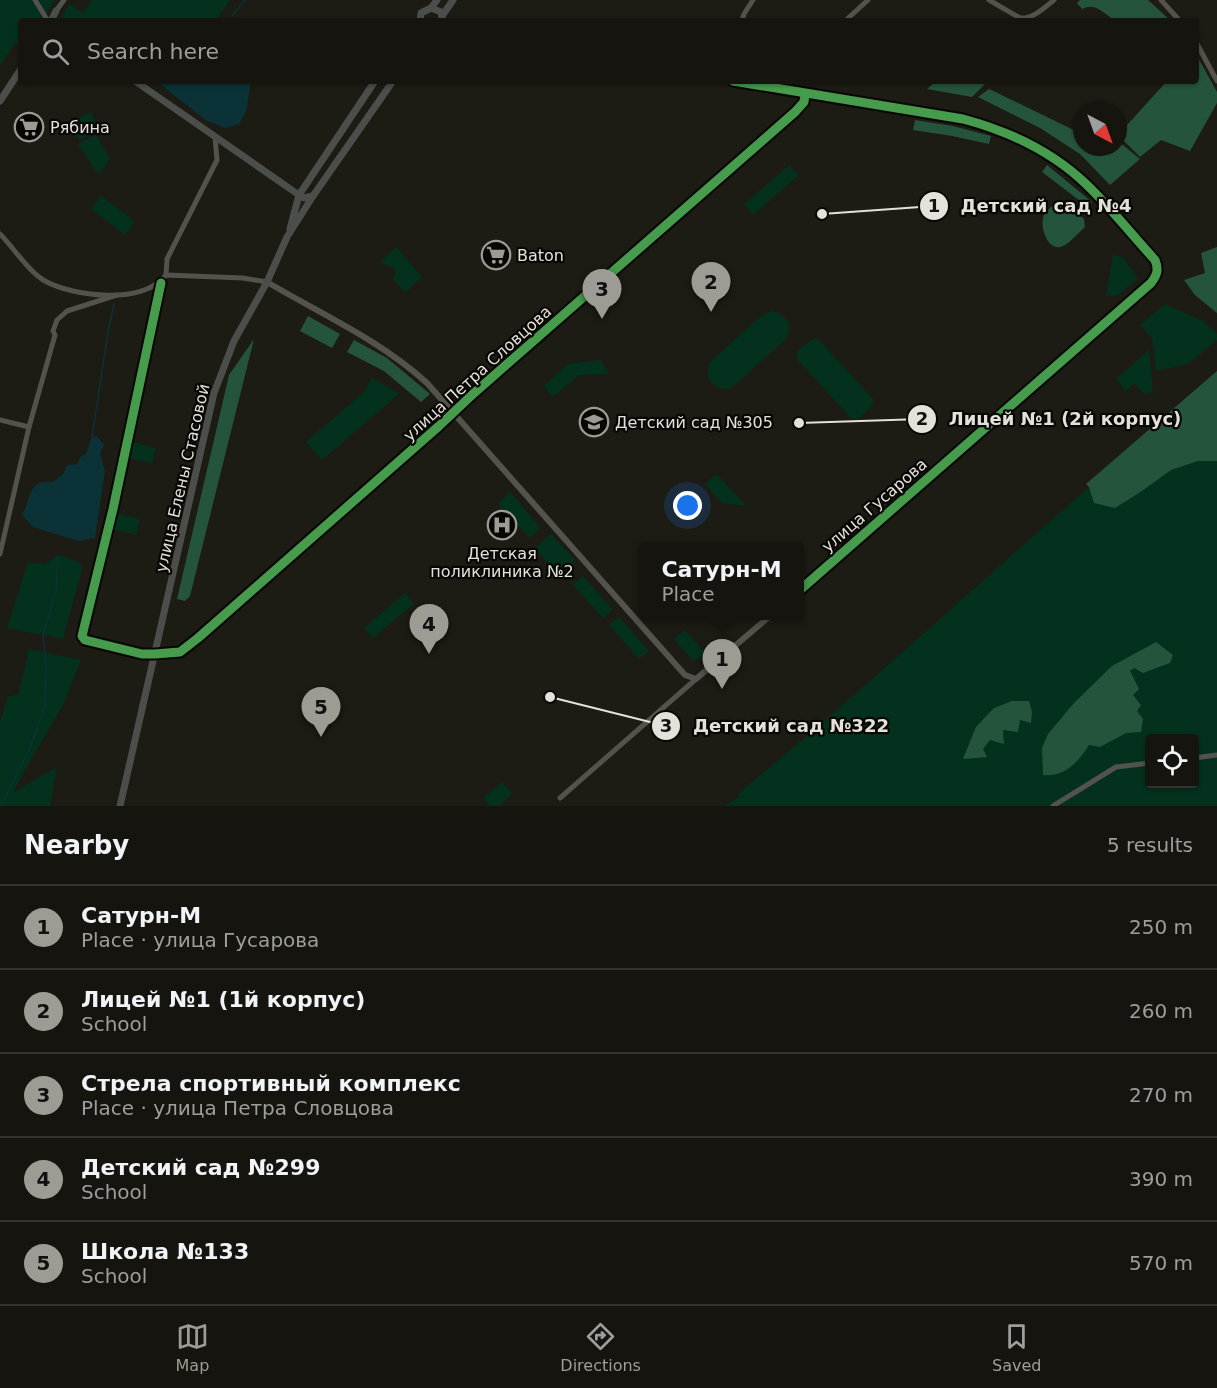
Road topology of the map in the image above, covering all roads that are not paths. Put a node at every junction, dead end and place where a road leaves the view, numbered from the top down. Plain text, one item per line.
1 (35, 0) edge
2 (64, 0) edge
3 (453, 0) edge
4 (753, 0) edge
5 (868, 0) edge
6 (989, 0) edge
7 (1054, 0) edge
8 (1161, 0) edge
9 (434, 2) edge
10 (56, 11) junction
11 (48, 18) edge
12 (52, 18) edge
13 (57, 18) edge
14 (420, 18) edge
15 (443, 18) edge
16 (743, 18) edge
17 (848, 18) edge
18 (1020, 18) edge
19 (1027, 18) edge
20 (1177, 18) edge
21 (1199, 48) edge
22 (18, 72) edge
23 (1217, 81) edge
24 (139, 84) edge
25 (373, 84) edge
26 (391, 84) edge
27 (750, 84) edge
28 (805, 94) junction
29 (0, 101) edge
30 (215, 137) junction
31 (299, 195) junction
32 (313, 196) junction
33 (0, 234) edge
34 (287, 237) junction
35 (166, 275) junction
36 (267, 282) junction
37 (160, 283) junction
38 (117, 295) junction
39 (453, 412) junction
40 (0, 420) edge
41 (29, 427) junction
42 (0, 554) edge
43 (804, 586) edge
44 (764, 620) edge
45 (155, 654) junction
46 (696, 679) junction
47 (1217, 755) edge
48 (1199, 757) edge
49 (1145, 763) edge
50 (560, 798) dead end
51 (120, 806) edge
52 (1053, 806) edge

1 - 11 street
2 - 10 street
3 - 15 main road
4 - 16 street
5 - 17 street
6 - 18 street
7 - 19 street
8 - 20 street
9 - 14 main road
9 - 15 main road
10 - 12 main road
10 - 13 main road
21 - 23 street
22 - 29 main road
24 - 30 main road
25 - 31 main road, улица Елены Стасовой
26 - 32 main road, улица Елены Стасовой
27 - 28 street
28 - 39 street, улица Петра Словцова
28 - 43 street, улица Гусарова
30 - 31 main road
30 - 35 street
31 - 32 main road
31 - 34 main road, улица Елены Стасовой
32 - 34 main road, улица Елены Стасовой
33 - 38 street
34 - 36 main road, улица Елены Стасовой
35 - 36 street
35 - 37 street
36 - 39 street
36 - 45 main road, улица Елены Стасовой
37 - 38 street
37 - 45 street, улица Петра Словцова
38 - 41 street
39 - 45 street, улица Петра Словцова
39 - 46 street
40 - 41 street
41 - 42 street
44 - 46 street
45 - 51 main road
46 - 50 street
47 - 48 street
49 - 52 street

